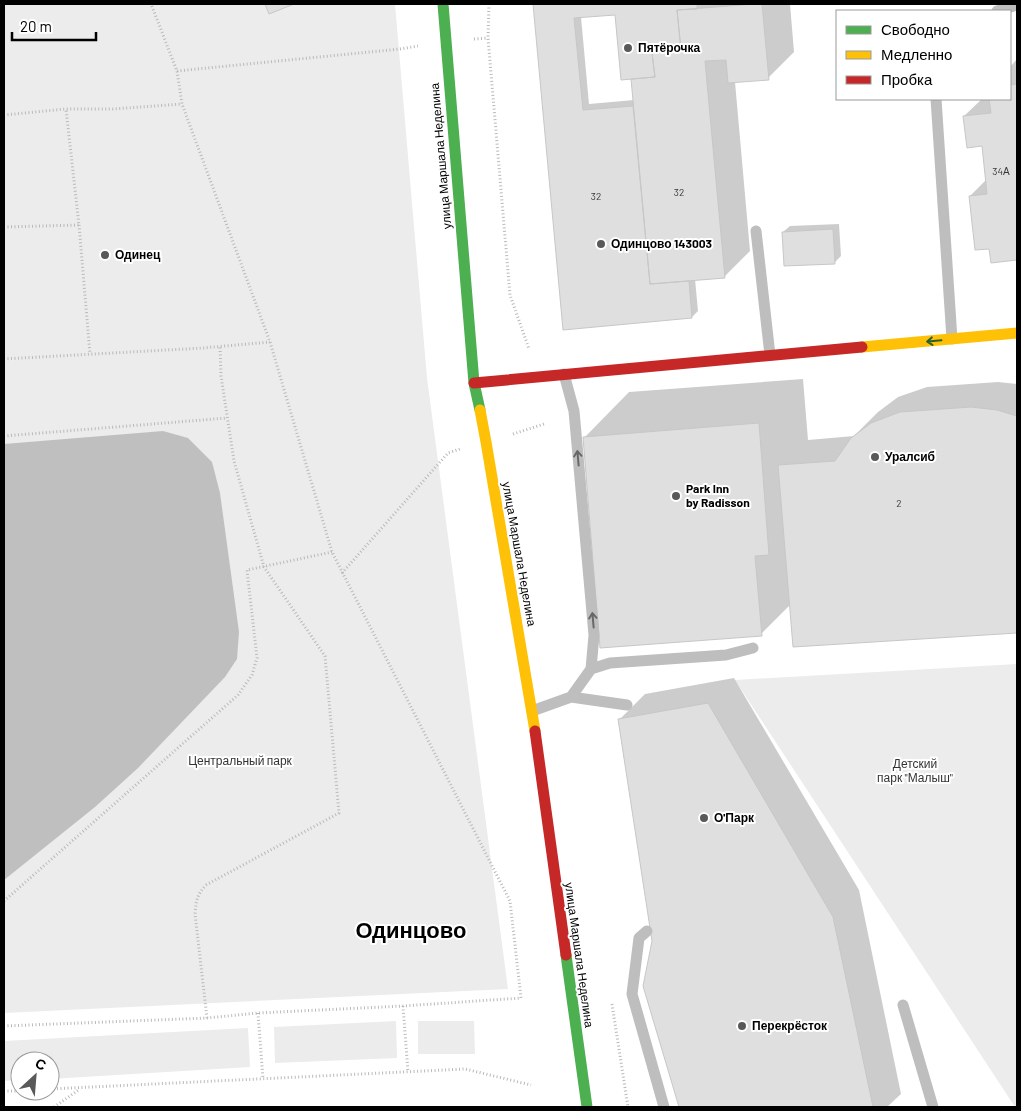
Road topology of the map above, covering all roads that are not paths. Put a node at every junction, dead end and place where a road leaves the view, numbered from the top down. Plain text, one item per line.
1 (442, 4) edge
2 (1017, 5) edge
3 (1000, 10) edge
4 (936, 100) edge
5 (756, 231) dead end
6 (1017, 333) edge
7 (952, 339) junction
8 (770, 355) junction
9 (564, 374) junction
10 (474, 383) junction
11 (753, 648) dead end
12 (591, 669) junction
13 (571, 697) junction
14 (627, 704) dead end
15 (532, 711) junction
16 (647, 931) dead end
17 (903, 1005) dead end
18 (586, 1107) edge
19 (664, 1107) edge
20 (933, 1107) edge

1 - 10 street, улица Маршала Неделина
2 - 3 lane
4 - 7 lane
5 - 8 lane
6 - 7 street
7 -> 8 street
8 - 9 street
9 - 10 street
12 -> 9 lane
10 - 15 street, улица Маршала Неделина
11 - 12 lane
12 - 13 lane
13 - 14 lane
13 - 15 lane
15 - 18 street, улица Маршала Неделина
16 - 19 lane
17 - 20 lane

